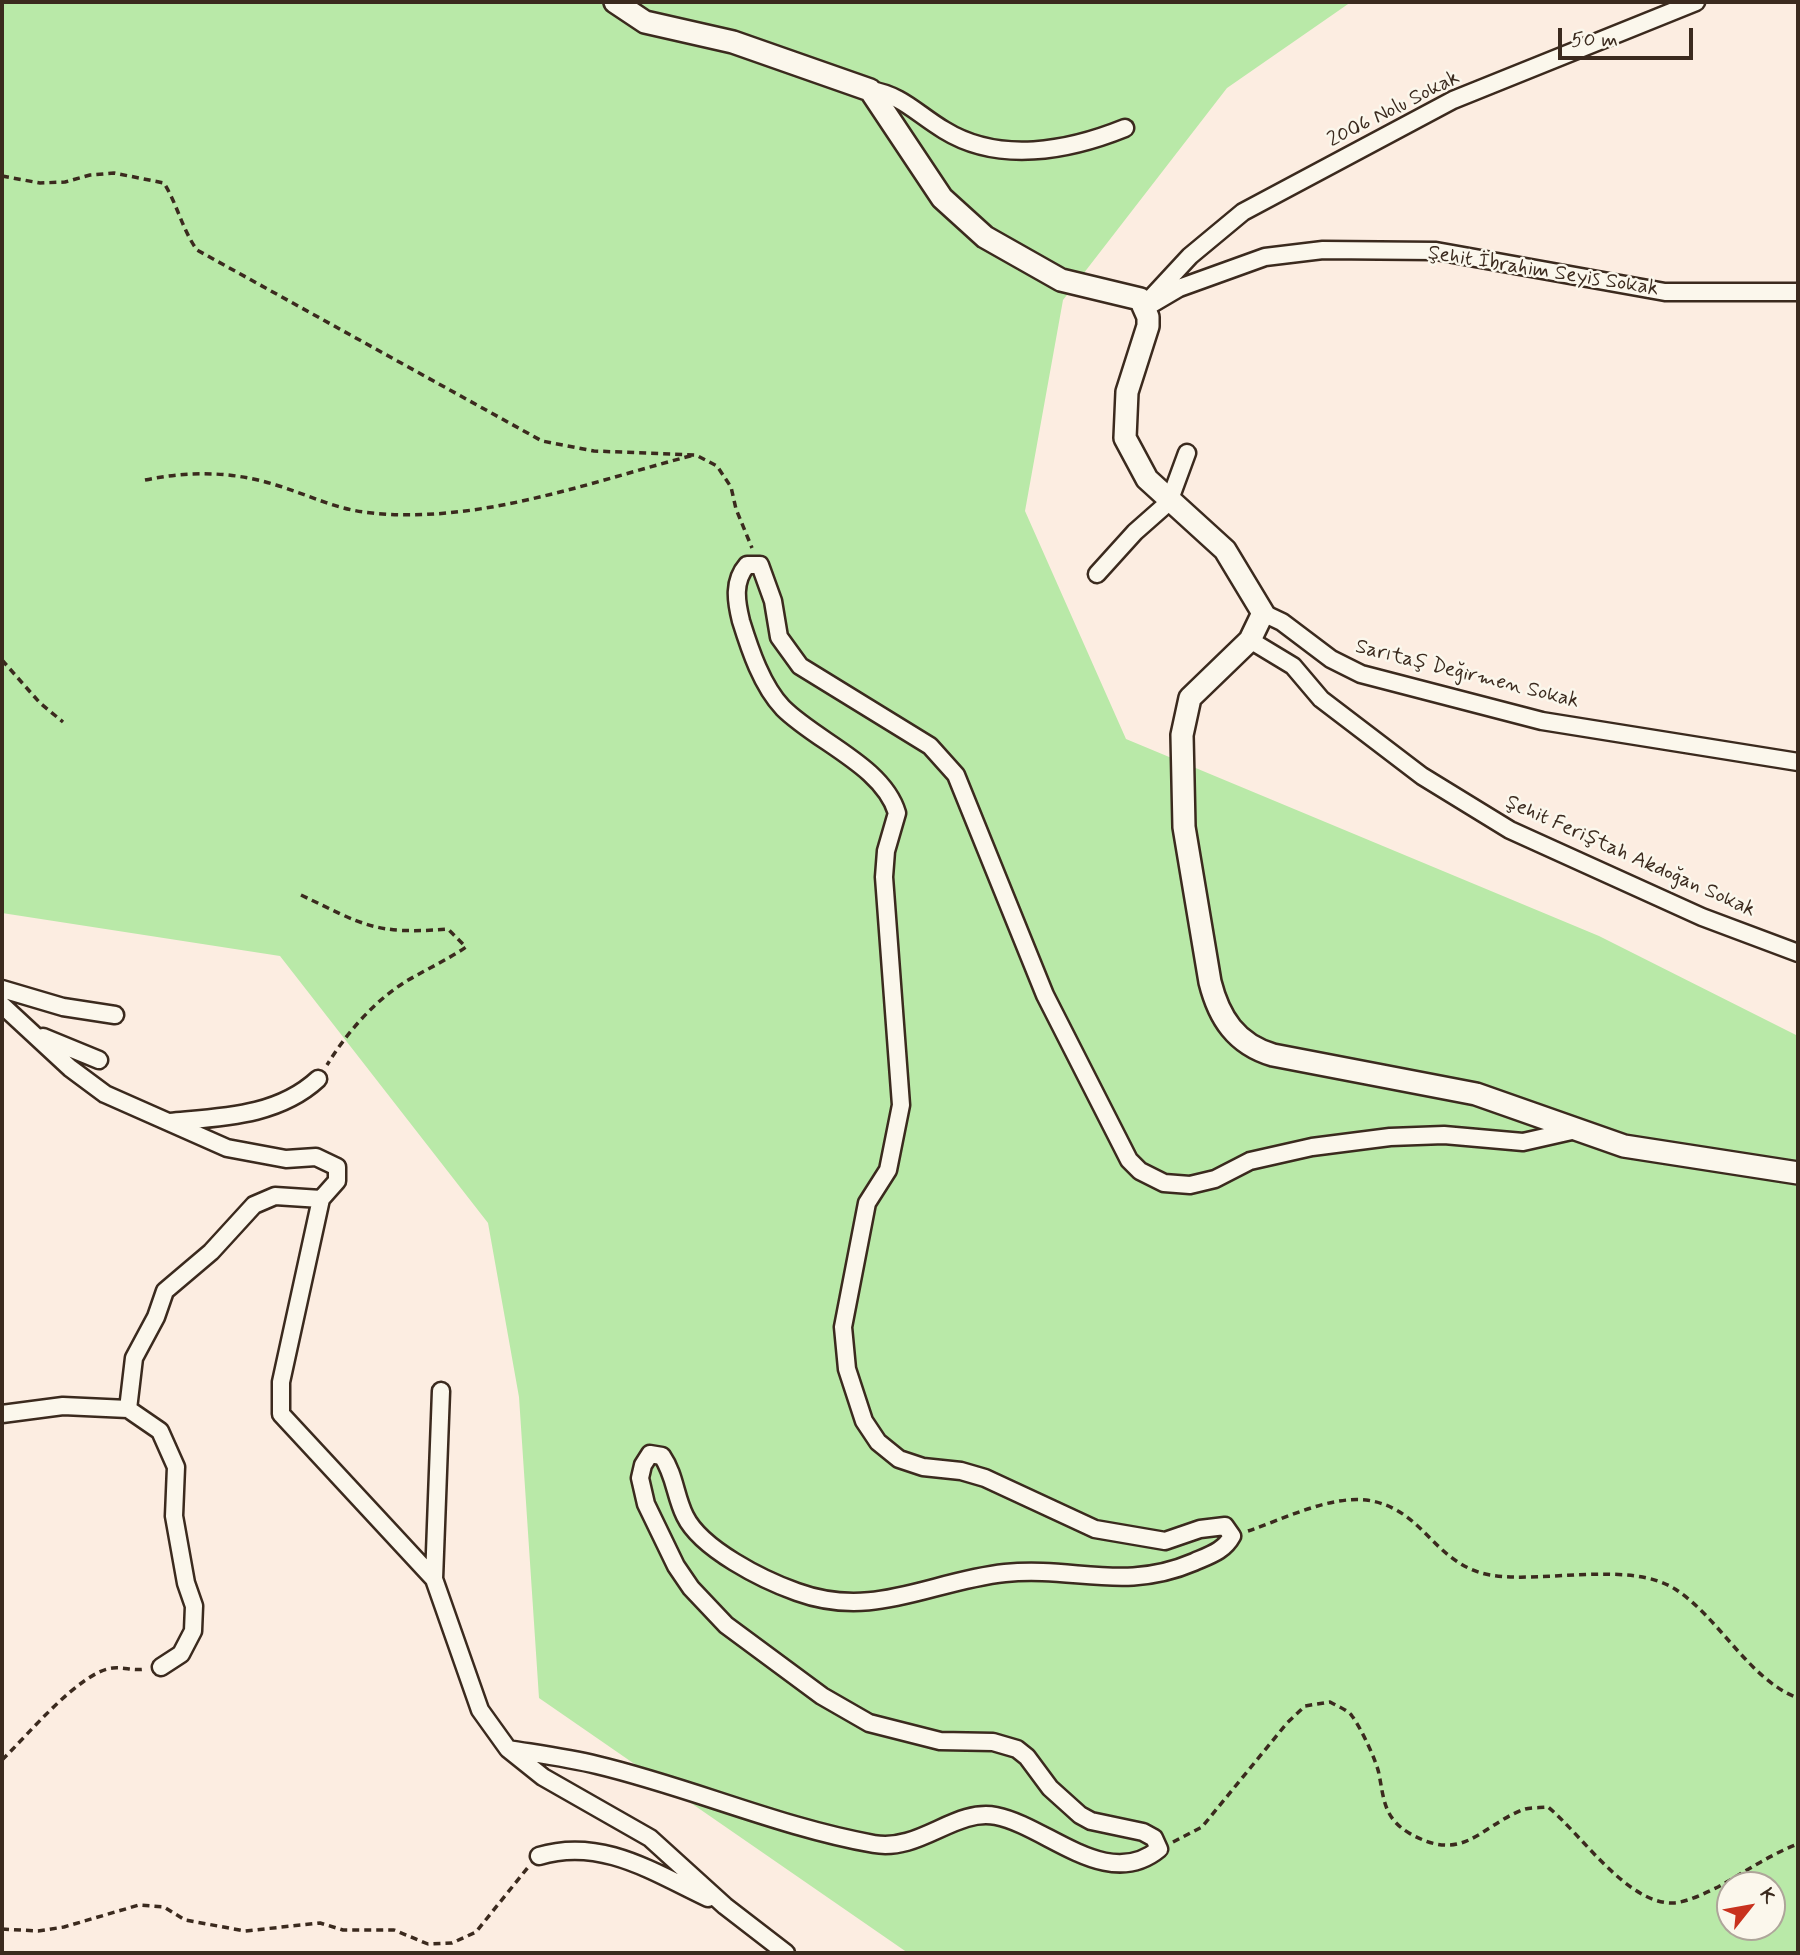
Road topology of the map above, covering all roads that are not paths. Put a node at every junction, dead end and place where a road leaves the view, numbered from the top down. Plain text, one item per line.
1 (615, 2) edge
2 (1696, 2) edge
3 (870, 90) junction
4 (1125, 128) dead end
5 (1798, 292) edge
6 (1145, 308) junction
7 (1188, 453) dead end
8 (1169, 502) junction
9 (1097, 574) dead end
10 (1264, 613) junction
11 (1250, 640) junction
12 (1798, 762) edge
13 (1798, 953) edge
14 (2, 989) edge
15 (2, 1005) edge
16 (115, 1015) dead end
17 (34, 1034) junction
18 (99, 1060) dead end
19 (318, 1079) road end
20 (168, 1122) junction
21 (1576, 1130) junction
22 (1798, 1172) edge
23 (321, 1199) junction
24 (441, 1391) dead end
25 (128, 1409) junction
26 (2, 1414) edge
27 (434, 1579) junction
28 (161, 1667) road end
29 (508, 1749) junction
30 (539, 1856) road end
31 (725, 1906) junction
32 (786, 1953) edge

1 - 3 street
2 - 6 street, 2006 Nolu Sokak
3 - 4 street
3 - 6 street
5 - 6 street, Şehit İbrahim Seyis Sokak
6 - 8 street
7 - 8 street
8 - 9 street
8 - 10 street
10 - 11 street
10 - 12 street, Sarıtaş Değirmen Sokak
11 - 13 street, Şehit Feriştah Akdoğan Sokak
11 - 21 street
14 - 16 street
15 - 17 street
17 - 18 street
17 - 20 street
19 - 20 street
20 - 23 street
21 - 22 street
21 - 29 street
23 - 25 street
23 - 27 street
24 - 27 street
25 - 26 street
25 - 28 street
27 - 29 street
29 - 31 street
30 - 31 street
31 - 32 street

